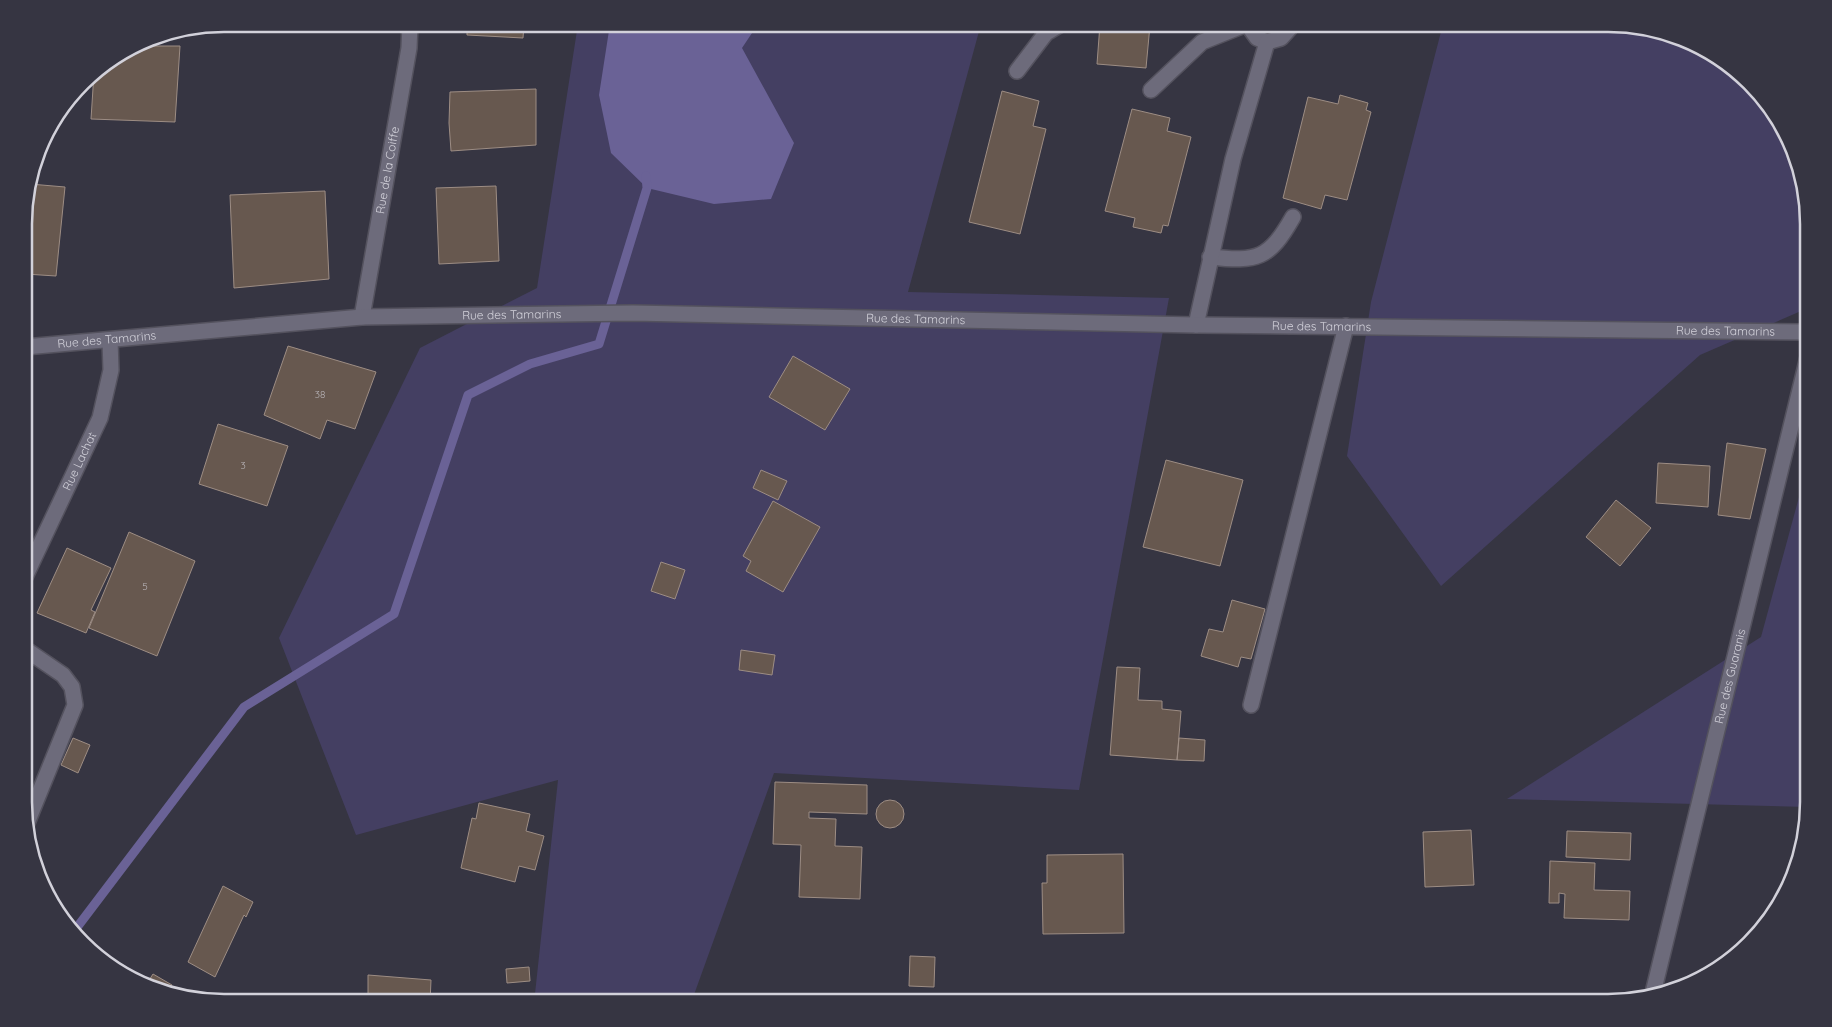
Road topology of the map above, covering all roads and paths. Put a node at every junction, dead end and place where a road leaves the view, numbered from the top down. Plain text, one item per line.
1 (410, 32) edge
2 (1048, 32) edge
3 (1227, 32) edge
4 (1253, 32) edge
5 (1286, 32) edge
6 (1267, 42) junction
7 (1017, 71) dead end
8 (1151, 90) dead end
9 (1293, 217) dead end
10 (1210, 257) junction
11 (362, 317) junction
12 (1196, 326) junction
13 (1346, 326) junction
14 (1800, 332) edge
15 (110, 340) junction
16 (32, 346) edge
17 (1800, 389) edge
18 (32, 564) edge
19 (32, 652) edge
20 (1251, 705) dead end
21 (33, 811) edge
22 (1654, 989) edge

1 - 11 street, Rue de la Coiffe
2 - 7 street
3 - 8 street
4 - 6 street
5 - 6 street
6 - 10 street
9 - 10 street
10 - 12 street
11 - 12 street, Rue des Tamarins
11 - 15 street, Rue des Tamarins
12 - 13 street, Rue des Tamarins
13 - 14 street, Rue des Tamarins
13 - 20 street
15 - 16 street, Rue des Tamarins
15 - 18 street, Rue Lachat
17 - 22 street, Rue des Guaranis
19 - 21 street

